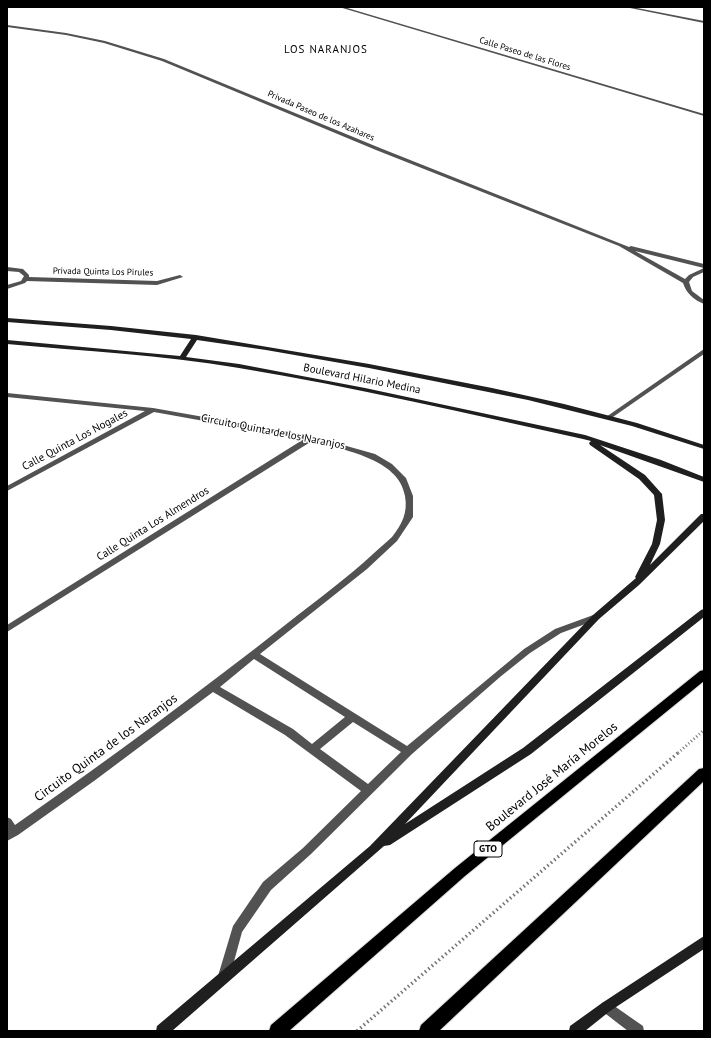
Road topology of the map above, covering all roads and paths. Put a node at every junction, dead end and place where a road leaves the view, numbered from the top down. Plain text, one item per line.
1 (341, 7) edge
2 (627, 7) edge
3 (704, 22) edge
4 (7, 26) edge
5 (704, 115) edge
6 (621, 246) junction
7 (704, 266) edge
8 (7, 269) edge
9 (704, 270) edge
10 (180, 277) dead end
11 (26, 279) junction
12 (686, 282) junction
13 (8, 288) edge
14 (704, 302) edge
15 (8, 319) edge
16 (196, 337) junction
17 (7, 342) edge
18 (704, 351) edge
19 (182, 358) junction
20 (7, 395) edge
21 (153, 410) junction
22 (608, 418) junction
23 (585, 437) junction
24 (312, 438) junction
25 (704, 447) edge
26 (704, 480) edge
27 (7, 489) edge
28 (704, 516) edge
29 (636, 583) junction
30 (704, 612) edge
31 (596, 617) junction
32 (7, 628) edge
33 (254, 655) junction
34 (704, 674) edge
35 (213, 687) junction
36 (352, 717) junction
37 (704, 730) edge
38 (313, 749) junction
39 (408, 751) junction
40 (704, 773) edge
41 (369, 791) junction
42 (7, 822) edge
43 (10, 834) edge
44 (374, 849) junction
45 (704, 942) edge
46 (224, 978) junction
47 (606, 1007) junction
48 (162, 1031) edge
49 (277, 1031) edge
50 (357, 1031) edge
51 (427, 1031) edge
52 (575, 1031) edge
53 (638, 1031) edge

1 - 5 street, Calle Paseo de las Flores
2 - 3 street
4 - 6 street, Privada Paseo de los Azahares
6 - 7 street, Privada Paseo de los Azahares
6 - 12 street, Privada Paseo de los Azahares
8 - 11 street
9 - 12 street
10 - 11 street, Privada Quinta Los Pirules
11 - 13 street
12 - 14 street
15 - 16 street, Boulevard Hilario Medina
16 - 19 street
16 - 22 street, Boulevard Hilario Medina
17 - 19 street, Boulevard Hilario Medina
18 - 22 street
19 - 23 street, Boulevard Hilario Medina
20 - 21 street, Circuito Quinta de los Naranjos
21 - 24 street, Circuito Quinta de los Naranjos
21 - 27 street, Calle Quinta Los Nogales
22 - 25 street, Boulevard Hilario Medina
23 - 26 street, Boulevard Hilario Medina
23 - 29 street
24 - 32 street, Calle Quinta Los Almendros
24 - 33 street, Circuito Quinta de los Naranjos
28 - 29 street
29 - 31 street
30 - 44 street
31 - 39 street
31 - 44 street
33 - 35 street, Circuito Quinta de los Naranjos
33 - 36 street
34 - 49 main road, Boulevard José María Morelos / GTO
35 - 38 street
35 - 43 street, Circuito Quinta de los Naranjos
36 - 38 street
36 - 39 street
37 - 50 path
38 - 41 street
39 - 41 street
40 - 51 main road
41 - 46 street
42 - 43 street, Circuito Quinta de los Naranjos
44 - 46 street
45 - 47 street
46 - 48 street
47 - 52 street
47 - 53 street

